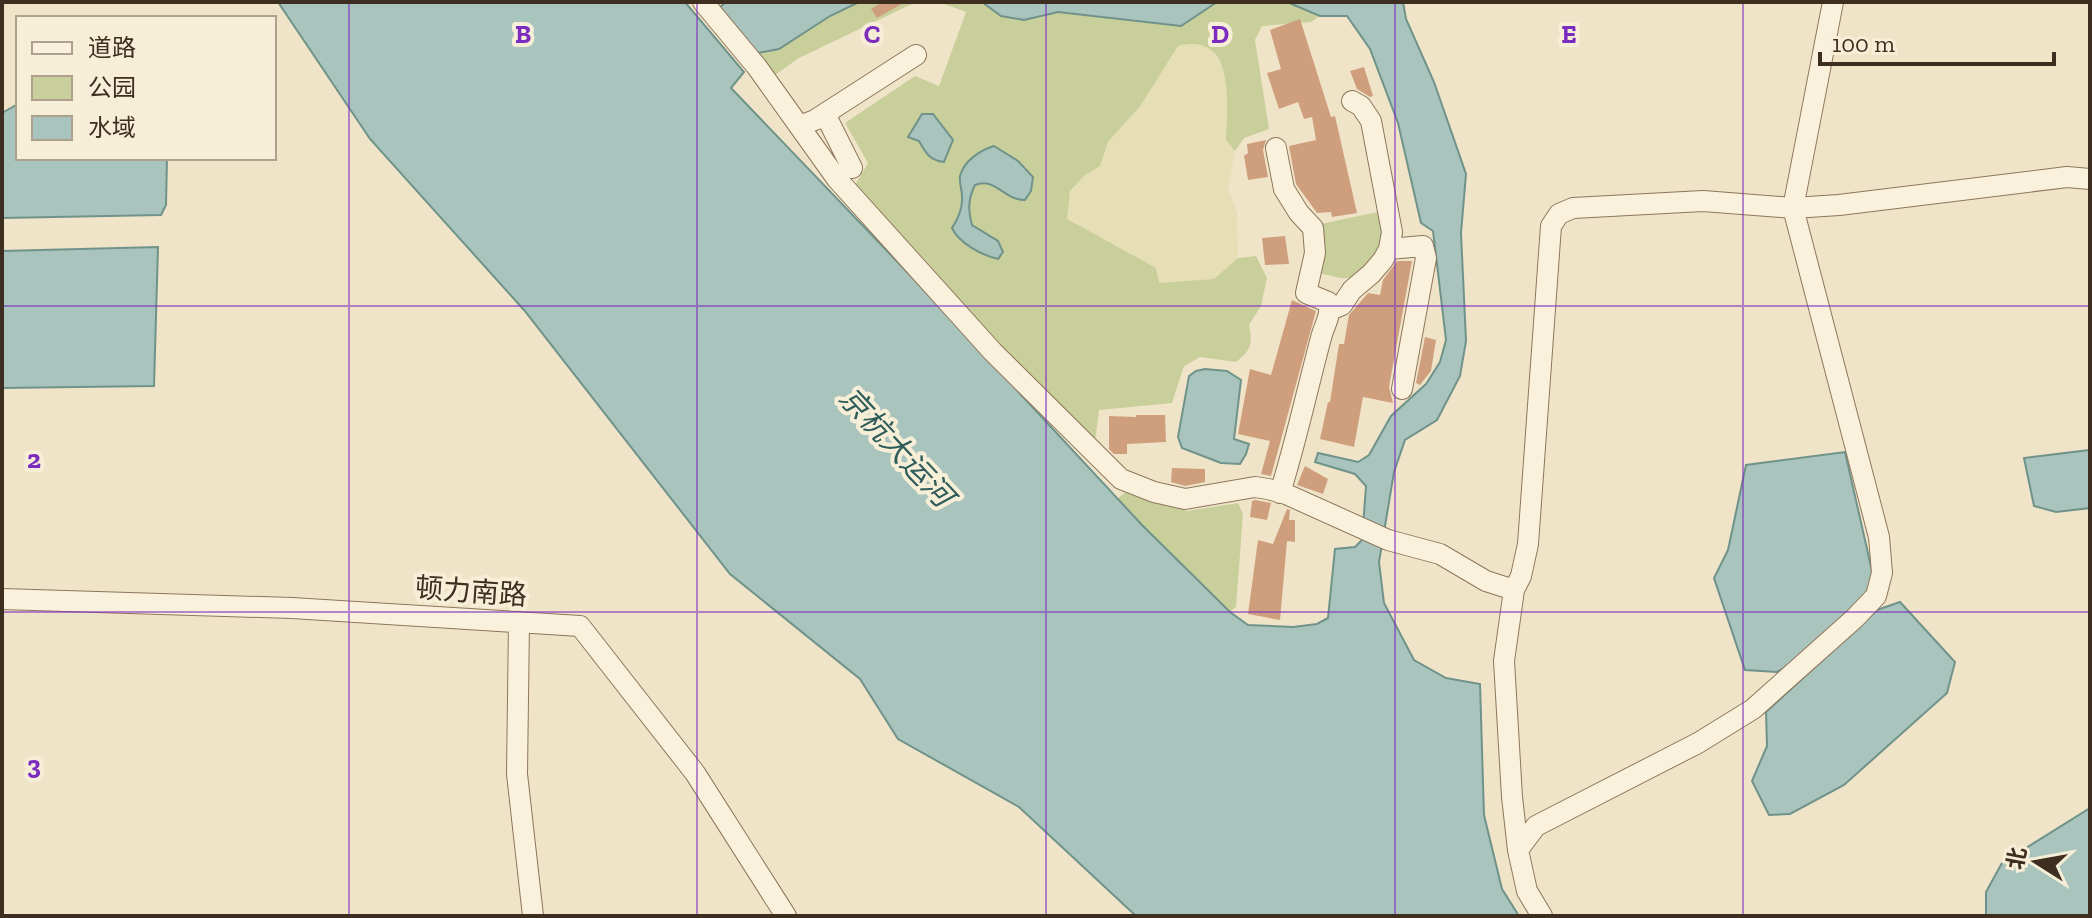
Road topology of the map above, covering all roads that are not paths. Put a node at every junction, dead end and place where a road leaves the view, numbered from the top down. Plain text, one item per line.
1 (703, 2) edge
2 (1833, 2) edge
3 (916, 55) dead end
4 (1352, 101) dead end
5 (825, 114) junction
6 (799, 126) junction
7 (1276, 148) dead end
8 (852, 168) dead end
9 (2090, 179) edge
10 (1793, 208) junction
11 (1389, 249) junction
12 (1330, 310) junction
13 (1402, 389) dead end
14 (1280, 493) junction
15 (1514, 590) junction
16 (2, 599) edge
17 (519, 622) junction
18 (1518, 850) junction
19 (533, 916) edge
20 (786, 916) edge
21 (1542, 916) edge

1 - 6 street
2 - 10 street
3 - 5 street
4 - 11 street
5 - 6 street
5 - 8 street
6 - 14 street
7 - 12 street
9 - 10 street
10 - 15 street
10 - 18 street
11 - 12 street
11 - 13 street
12 - 14 street
14 - 15 street
15 - 18 street
16 - 17 street, 顿力南路
17 - 19 street
17 - 20 street, 顿力南路
18 - 21 street

